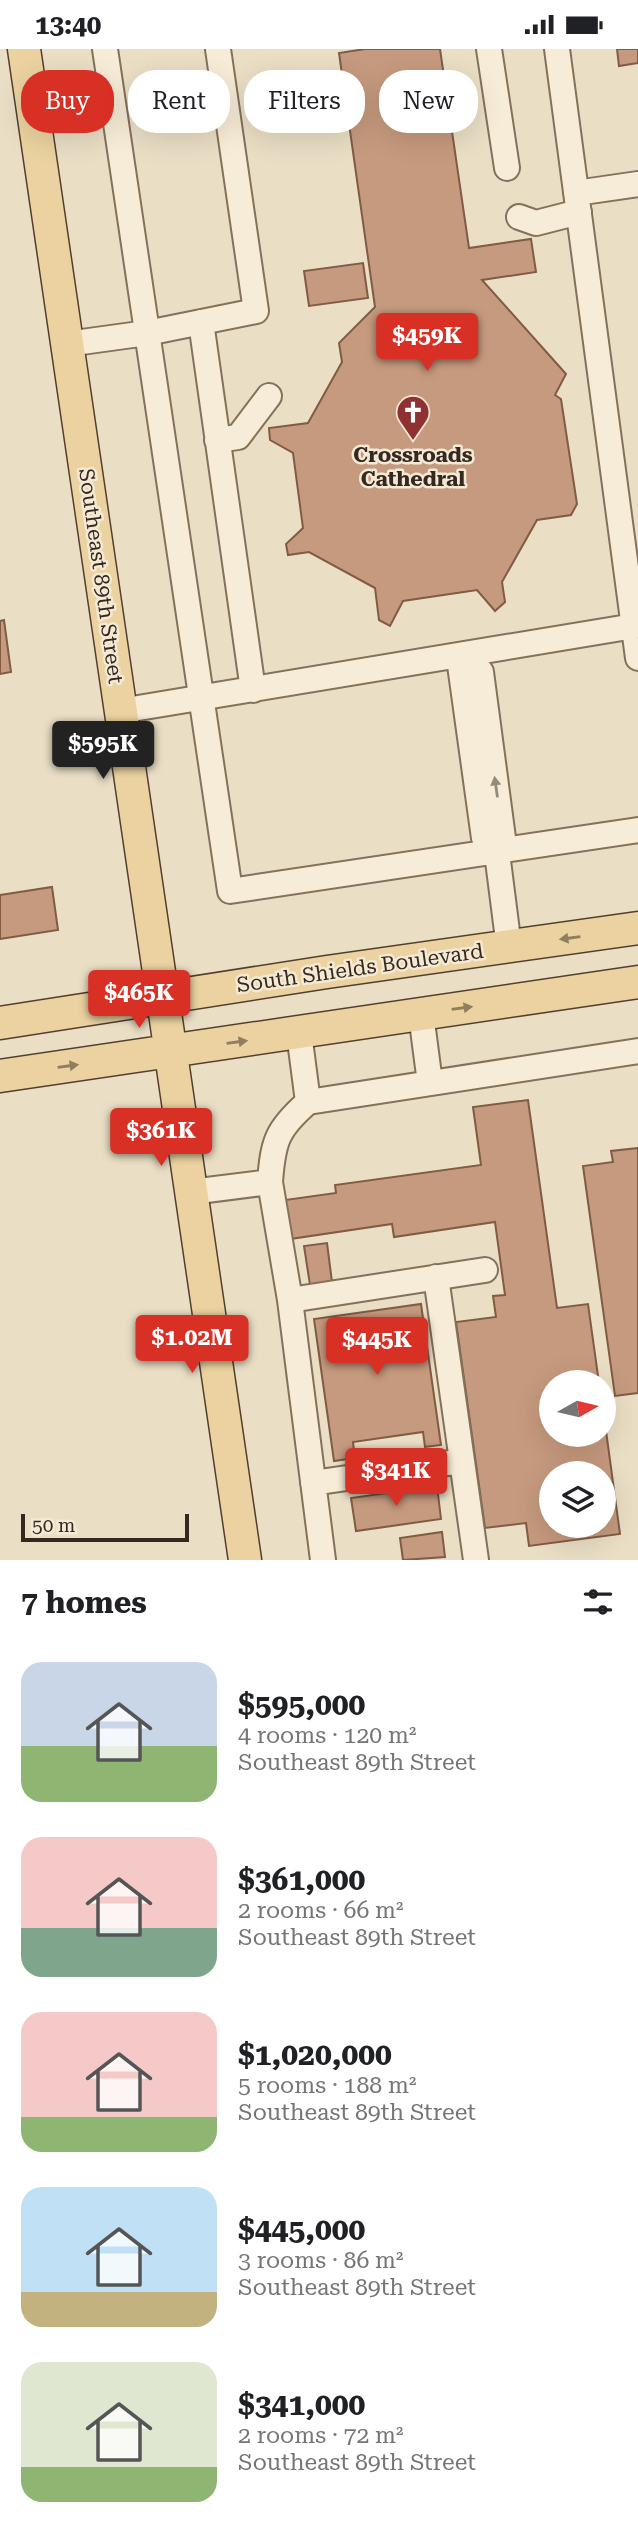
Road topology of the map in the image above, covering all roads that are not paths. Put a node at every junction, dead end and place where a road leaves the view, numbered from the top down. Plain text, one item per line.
1 (24, 49) edge
2 (105, 49) edge
3 (218, 49) edge
4 (489, 49) edge
5 (556, 49) edge
6 (507, 168) dead end
7 (638, 184) edge
8 (577, 202) junction
9 (519, 217) dead end
10 (201, 322) junction
11 (147, 333) junction
12 (67, 344) junction
13 (269, 396) dead end
14 (217, 440) junction
15 (634, 626) junction
16 (468, 654) junction
17 (638, 658) edge
18 (253, 690) junction
19 (201, 698) junction
20 (120, 711) junction
21 (638, 830) edge
22 (497, 853) junction
23 (638, 928) edge
24 (509, 947) junction
25 (638, 982) edge
26 (161, 999) junction
27 (421, 1014) junction
28 (0, 1023) edge
29 (299, 1033) junction
30 (638, 1051) edge
31 (170, 1052) junction
32 (0, 1076) edge
33 (430, 1083) junction
34 (308, 1102) junction
35 (270, 1182) junction
36 (191, 1192) junction
37 (485, 1270) dead end
38 (436, 1277) junction
39 (290, 1300) junction
40 (462, 1461) junction
41 (313, 1483) junction
42 (245, 1560) edge
43 (323, 1560) edge
44 (475, 1560) edge

1 - 12 main road, Southeast 89th Street
2 - 11 lane
3 - 10 lane
4 - 6 lane
5 - 8 lane
7 - 8 lane
8 - 9 lane
8 - 15 lane
10 - 11 lane
10 - 14 lane
11 - 12 lane
11 - 19 lane
12 - 20 main road, Southeast 89th Street
13 - 14 lane
14 - 18 lane
15 - 16 lane
15 - 17 lane
16 - 18 lane
16 - 22 lane
18 - 19 lane
19 - 20 lane
19 - 22 lane
20 - 26 main road, Southeast 89th Street
21 - 22 lane
22 - 24 lane
23 -> 24 main road, South Shields Boulevard
24 - 26 main road, South Shields Boulevard
27 -> 25 main road
26 - 28 main road, South Shields Boulevard
26 - 31 main road, Southeast 89th Street
27 - 29 main road
27 - 33 lane
31 -> 29 main road
29 - 34 lane
30 - 33 lane
32 -> 31 main road
31 - 36 main road, Southeast 89th Street
33 - 34 lane
34 - 35 lane
35 - 36 lane
35 - 39 lane
36 - 42 main road, Southeast 89th Street
37 - 38 lane
38 - 39 lane
38 - 40 lane
39 - 41 lane
40 - 41 lane
40 - 44 lane
41 - 43 lane

